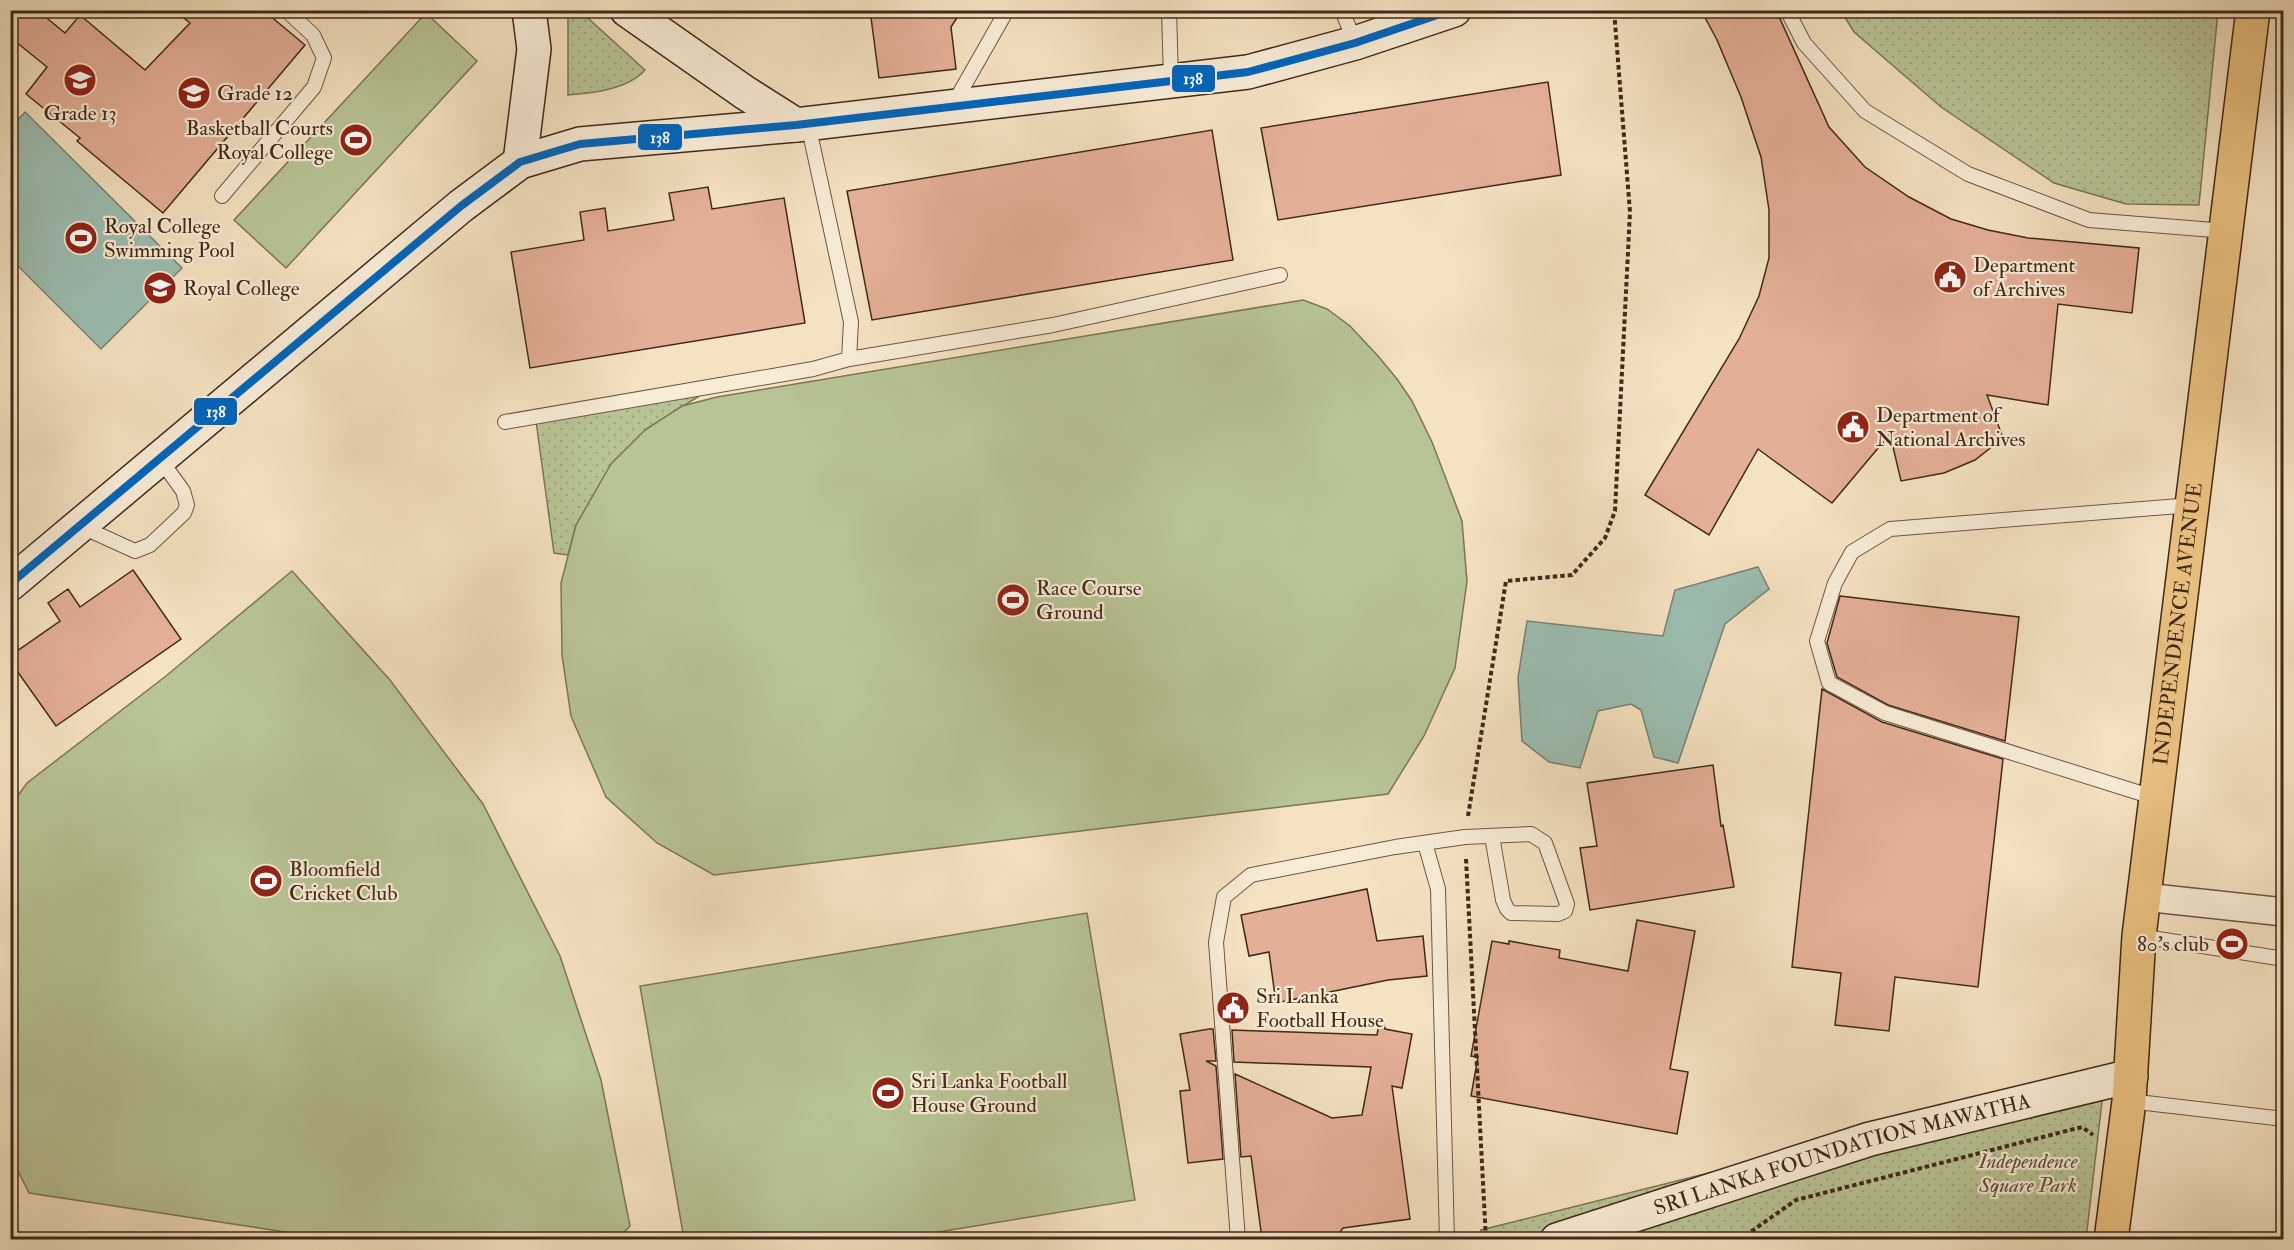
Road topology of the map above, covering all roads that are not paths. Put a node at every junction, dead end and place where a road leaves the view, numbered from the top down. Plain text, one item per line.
1 (286, 10) edge
2 (529, 10) edge
3 (627, 10) edge
4 (1007, 10) edge
5 (1169, 10) edge
6 (1342, 10) edge
7 (1454, 10) edge
8 (1787, 10) edge
9 (2253, 10) edge
10 (1355, 43) junction
11 (1171, 81) junction
12 (952, 107) junction
13 (802, 124) junction
14 (520, 162) junction
15 (222, 196) dead end
16 (2226, 231) junction
17 (1280, 275) dead end
18 (849, 359) junction
19 (505, 422) dead end
20 (160, 459) junction
21 (2192, 505) junction
22 (80, 526) junction
23 (10, 585) edge
24 (2156, 798) junction
25 (1492, 836) junction
26 (1425, 843) junction
27 (2144, 897) junction
28 (2283, 912) edge
29 (2139, 936) junction
30 (2283, 959) edge
31 (2130, 1088) junction
32 (2283, 1119) edge
33 (1238, 1239) edge
34 (1447, 1239) edge
35 (1557, 1239) edge
36 (2111, 1239) edge

1 - 15 lane
2 - 14 main road
3 - 13 main road
4 - 12 lane
5 - 11 lane
6 - 10 lane
7 - 10 main road
8 - 16 lane
9 - 16 main road, INDEPENDENCE AVENUE
10 - 11 main road
11 - 12 main road
12 - 13 main road
13 - 14 main road
13 - 18 lane
14 - 20 main road
16 - 21 main road, INDEPENDENCE AVENUE
17 - 18 lane
18 - 19 lane
20 - 22 main road
20 - 22 lane
21 - 24 main road, INDEPENDENCE AVENUE
21 - 24 lane
22 - 23 main road
24 - 27 main road, INDEPENDENCE AVENUE
25 - 25 lane
25 - 26 lane
26 - 33 lane
26 - 34 lane
27 - 28 street
27 - 29 main road, INDEPENDENCE AVENUE
29 - 30 lane
29 - 31 main road, INDEPENDENCE AVENUE
31 - 32 lane
31 - 35 main road, SRI LANKA FOUNDATION MAWATHA
31 - 36 main road, INDEPENDENCE AVENUE

